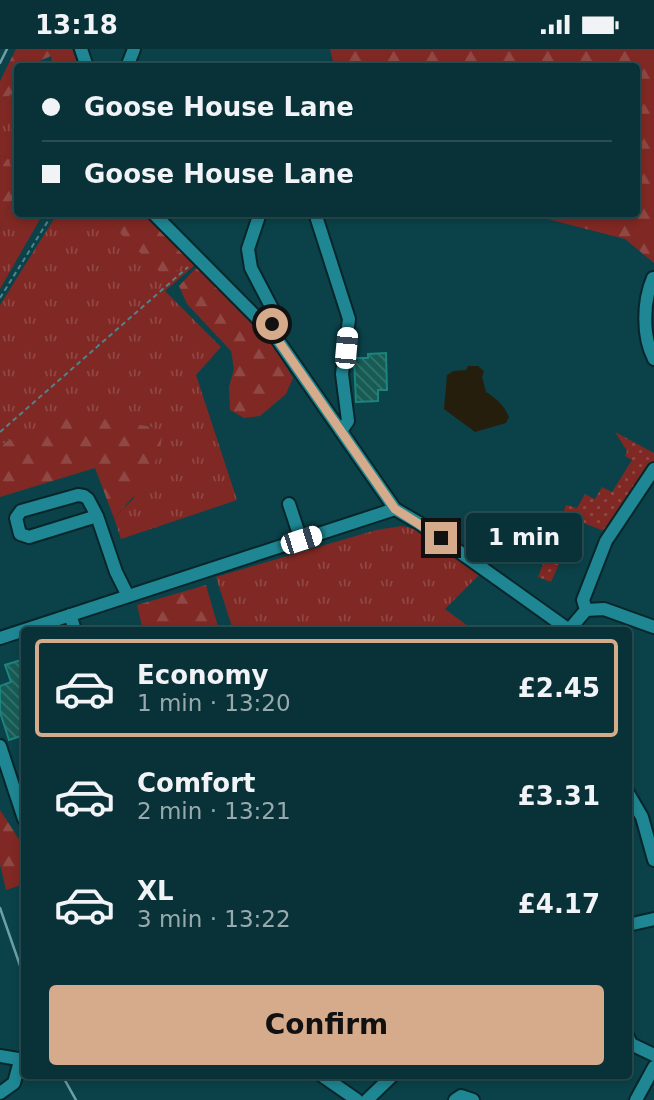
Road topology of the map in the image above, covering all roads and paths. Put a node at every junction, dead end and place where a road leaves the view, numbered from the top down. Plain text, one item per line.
1 (50, 217) edge
2 (157, 217) edge
3 (259, 217) edge
4 (316, 217) edge
5 (197, 259) junction
6 (653, 278) edge
7 (0, 299) edge
8 (267, 328) junction
9 (654, 359) edge
10 (341, 431) junction
11 (0, 432) edge
12 (654, 469) edge
13 (289, 504) dead end
14 (395, 509) junction
15 (97, 516) junction
16 (301, 540) junction
17 (128, 596) junction
18 (586, 610) junction
19 (70, 615) junction
20 (33, 627) edge
21 (74, 627) edge
22 (565, 627) edge
23 (572, 627) edge
24 (654, 627) edge
25 (21, 631) edge
26 (0, 638) edge
27 (0, 746) edge
28 (632, 800) edge
29 (21, 810) edge
30 (654, 860) edge
31 (654, 919) edge
32 (632, 924) edge
33 (632, 1044) edge
34 (654, 1055) edge
35 (0, 1056) edge
36 (21, 1061) edge
37 (21, 1064) edge
38 (654, 1067) edge
39 (329, 1079) edge
40 (389, 1079) edge
41 (0, 1093) edge
42 (367, 1099) edge
43 (455, 1100) edge
44 (473, 1100) edge
45 (636, 1100) edge

1 - 7 path
2 - 5 street
3 - 8 street
4 - 10 street
5 - 8 street
5 - 11 path
6 - 9 street
8 - 10 street
10 - 14 street
12 - 18 street
13 - 16 street
14 - 16 street
14 - 22 street
15 - 15 street
15 - 17 street
16 - 17 street
17 - 19 street
18 - 23 street
18 - 24 street
19 - 20 street
19 - 21 street
25 - 26 street
27 - 29 street
28 - 30 street
31 - 32 street
33 - 34 street
35 - 36 street
37 - 41 street
38 - 45 street
39 - 42 street
40 - 42 street
43 - 44 street

